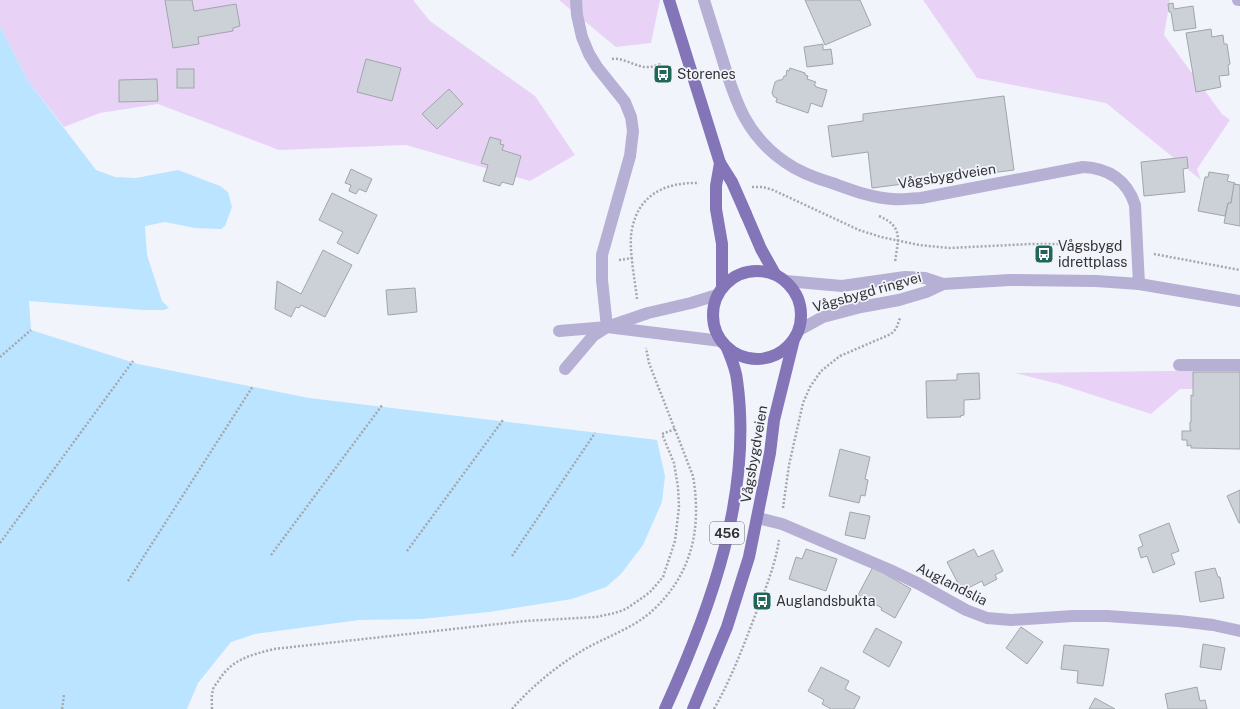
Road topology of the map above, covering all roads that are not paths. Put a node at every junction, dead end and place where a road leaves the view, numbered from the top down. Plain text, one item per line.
1 (576, 0) edge
2 (669, 0) edge
3 (704, 0) edge
4 (720, 163) junction
5 (775, 274) junction
6 (786, 281) junction
7 (943, 284) junction
8 (1139, 284) junction
9 (719, 291) junction
10 (1240, 301) edge
11 (607, 327) junction
12 (559, 331) dead end
13 (796, 334) junction
14 (724, 345) junction
15 (1179, 365) dead end
16 (1240, 365) edge
17 (565, 369) dead end
18 (758, 518) junction
19 (1240, 631) edge
20 (665, 709) edge
21 (692, 709) edge

1 - 11 street
2 - 4 main road, 456
3 - 8 street, Vågsbygdveien
4 - 5 main road, 456, bridge
4 - 9 main road, 456, bridge
5 - 6 main road, 456
5 - 9 main road, 456
6 - 7 street, Vågsbygd ringvei
6 - 13 main road, 456
7 - 8 street, Vågsbygd ringvei
7 - 13 street, Vågsbygd ringvei
8 - 10 street, Vågsbygd ringvei
9 - 11 street
9 - 14 main road, 456
11 - 12 street
11 - 14 street
11 - 17 street
13 - 14 main road
13 - 18 main road, Vågsbygdveien / 456
14 - 20 main road, Vågsbygdveien / 456
15 - 16 street
18 - 19 street, Auglandslia
18 - 21 main road, Vågsbygdveien / 456

